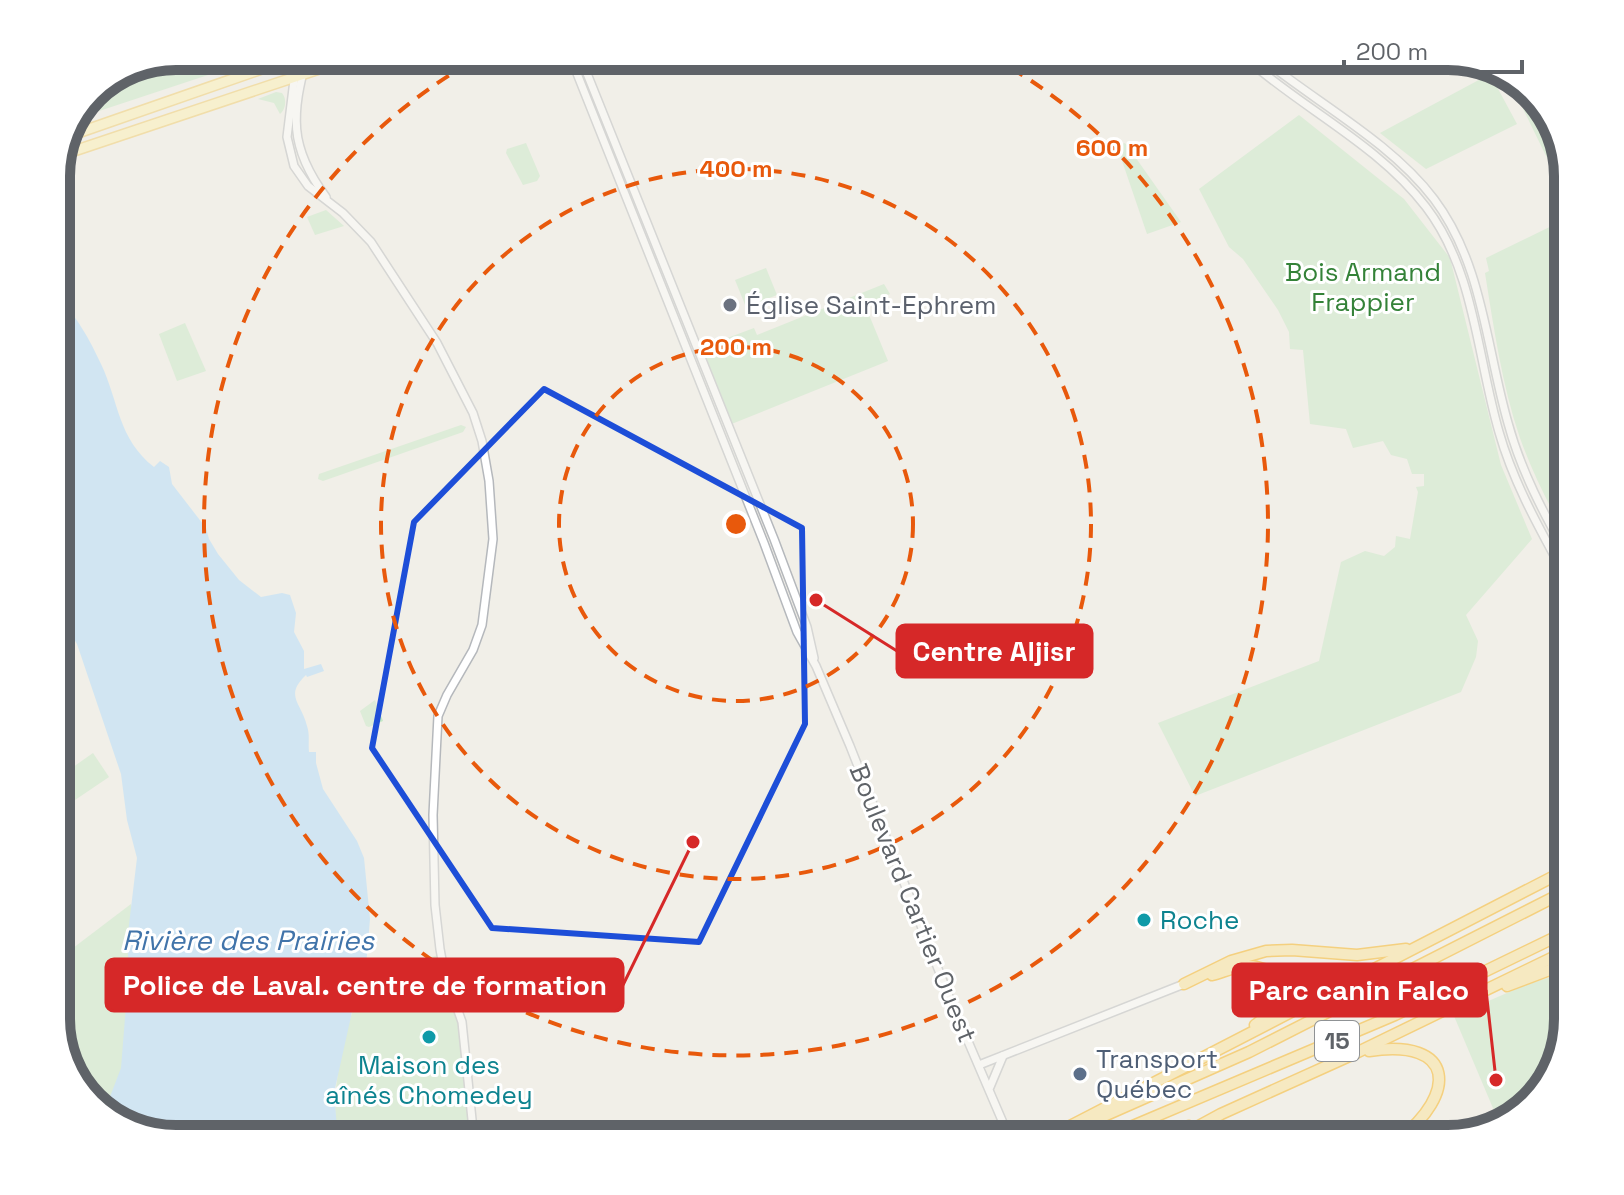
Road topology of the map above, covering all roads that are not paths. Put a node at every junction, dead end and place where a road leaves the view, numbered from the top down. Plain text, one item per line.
1 (257, 70) edge
2 (298, 70) edge
3 (301, 70) edge
4 (316, 70) edge
5 (576, 70) edge
6 (586, 70) edge
7 (1261, 70) edge
8 (1278, 70) edge
9 (298, 76) junction
10 (80, 132) edge
11 (73, 151) edge
12 (1554, 531) edge
13 (1554, 554) edge
14 (816, 666) junction
15 (1554, 877) edge
16 (1554, 897) edge
17 (1554, 938) edge
18 (1415, 949) junction
19 (1554, 957) edge
20 (1554, 968) edge
21 (1184, 984) junction
22 (1475, 996) junction
23 (1356, 1053) junction
24 (1209, 1054) junction
25 (1003, 1056) junction
26 (979, 1065) junction
27 (989, 1088) junction
28 (1221, 1114) junction
29 (473, 1125) edge
30 (1004, 1125) edge
31 (1074, 1125) edge
32 (1080, 1125) edge
33 (1135, 1125) edge
34 (1188, 1125) edge
35 (1201, 1125) edge
36 (1414, 1125) edge

1 - 10 main road
2 - 9 street
3 - 9 street
4 - 9 main road
5 - 14 street, Boulevard Cartier Ouest
6 - 14 street, Boulevard Cartier Ouest
7 - 13 street
8 - 12 street
9 - 11 main road
9 - 29 street
14 - 26 street, Boulevard Cartier Ouest
15 - 18 highway
16 - 32 highway, 15
17 - 33 highway, 15
18 - 21 highway
18 - 24 highway
19 - 22 highway
20 - 22 highway
21 - 24 highway
21 - 25 street
22 - 23 highway
23 - 28 highway
23 - 36 highway
24 - 31 highway
25 - 26 street
25 - 27 street
26 - 27 street, Boulevard Cartier Ouest
27 - 30 street, Boulevard Cartier Ouest
28 - 34 highway
28 - 35 highway

